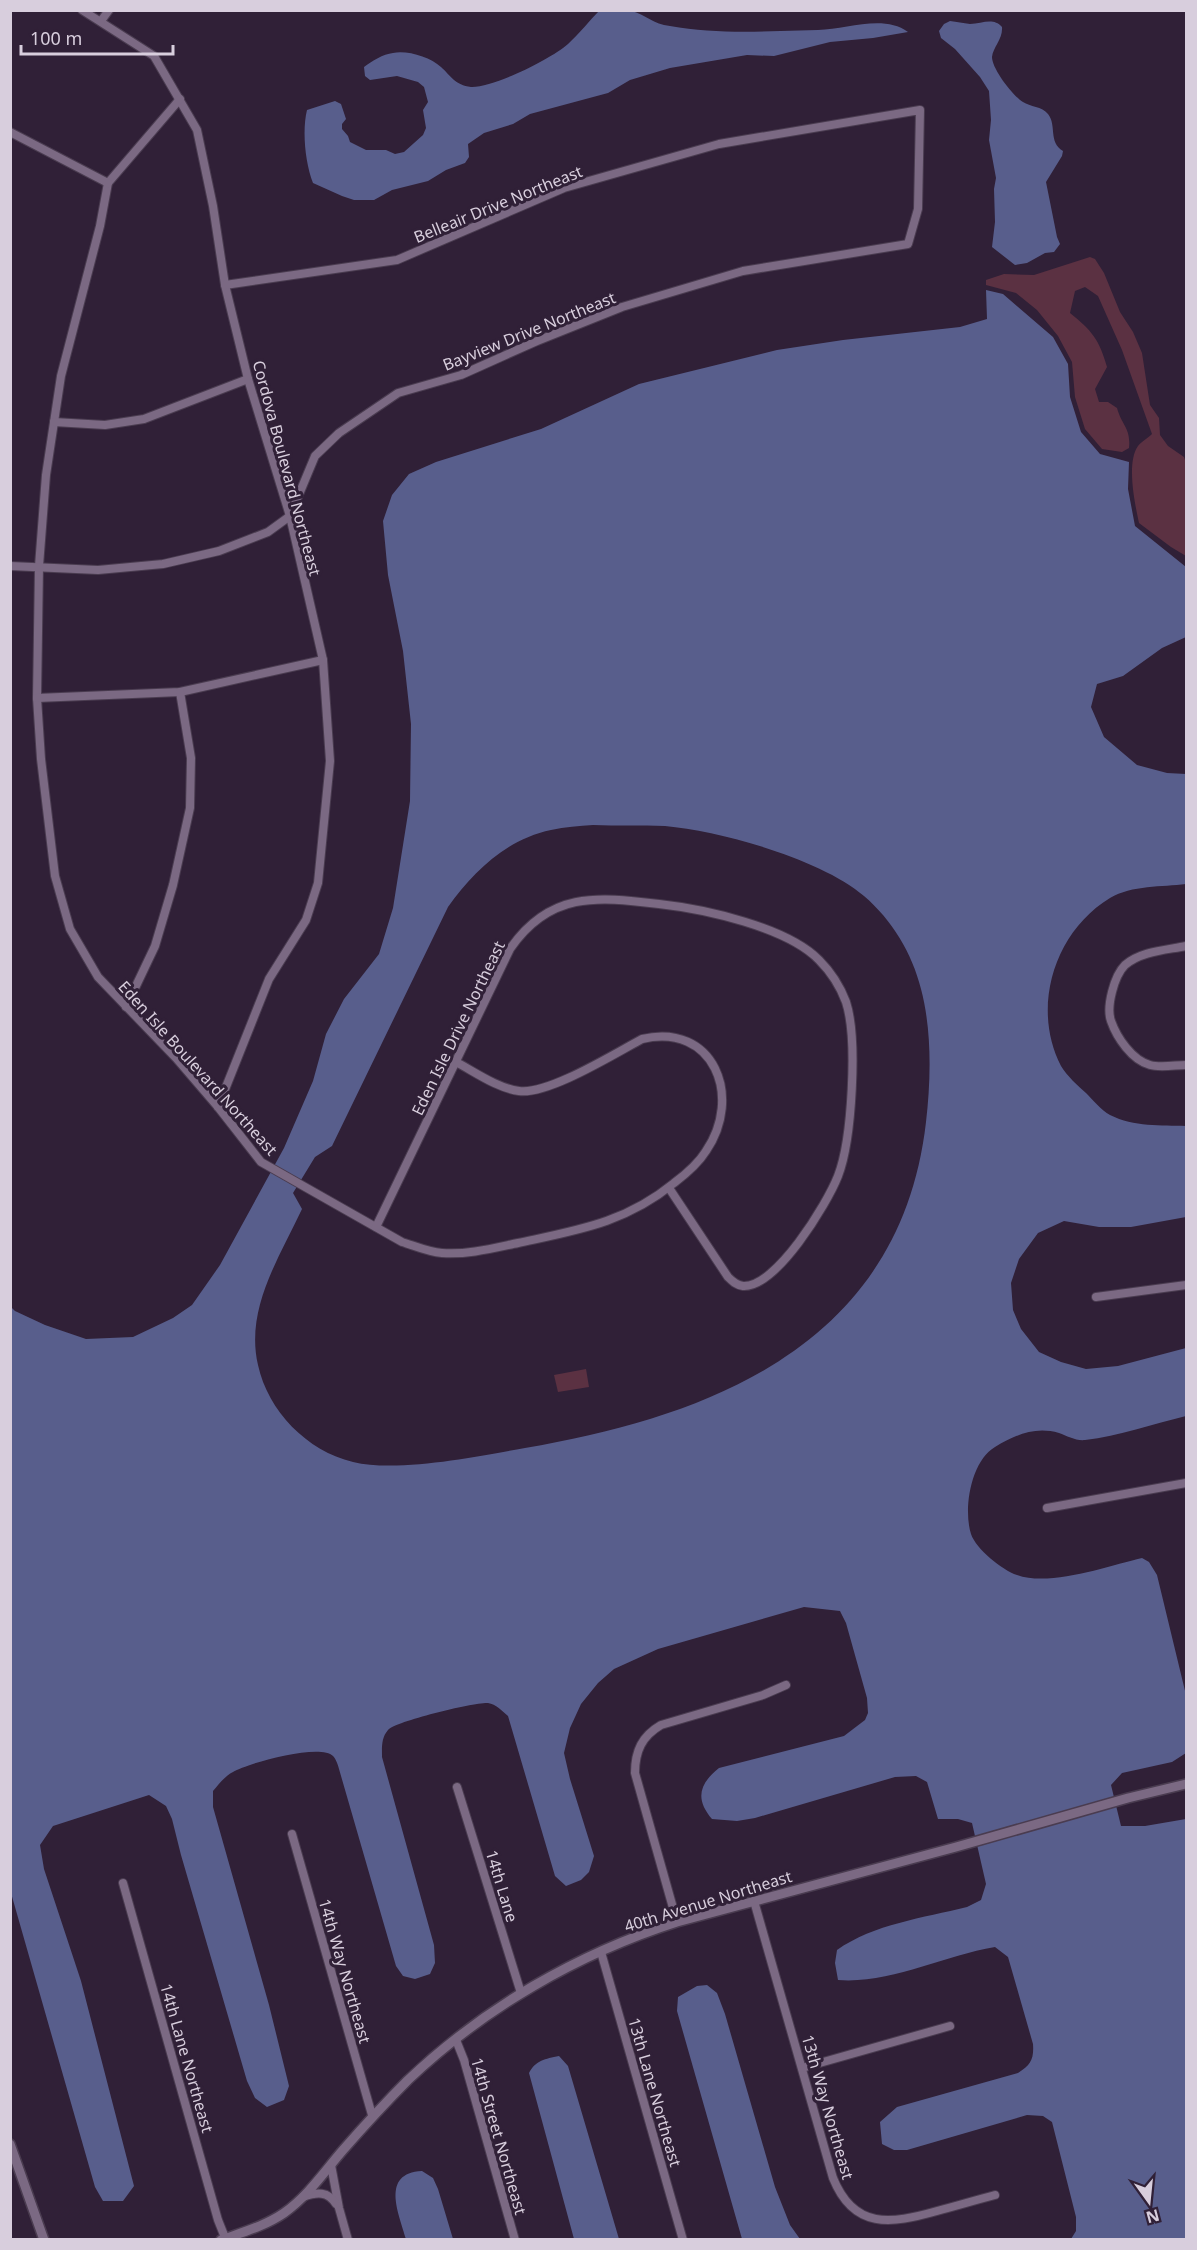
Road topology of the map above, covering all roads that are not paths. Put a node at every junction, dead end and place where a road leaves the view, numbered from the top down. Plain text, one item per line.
1 (82, 10) edge
2 (109, 10) edge
3 (101, 21) junction
4 (180, 99) junction
5 (10, 132) edge
6 (108, 183) junction
7 (908, 244) joint
8 (225, 285) junction
9 (248, 379) junction
10 (54, 422) junction
11 (290, 516) junction
12 (10, 566) edge
13 (39, 566) junction
14 (322, 660) junction
15 (180, 692) junction
16 (37, 698) junction
17 (1186, 946) edge
18 (126, 1007) junction
19 (456, 1062) junction
20 (1186, 1065) edge
21 (218, 1107) junction
22 (669, 1188) junction
23 (376, 1227) junction
24 (1186, 1285) edge
25 (1096, 1297) dead end
26 (1186, 1483) edge
27 (1047, 1508) dead end
28 (786, 1685) dead end
29 (1186, 1784) edge
30 (457, 1787) dead end
31 (292, 1834) dead end
32 (123, 1883) dead end
33 (754, 1901) junction
34 (677, 1922) junction
35 (601, 1952) junction
36 (521, 1993) junction
37 (950, 2026) dead end
38 (456, 2040) junction
39 (802, 2068) junction
40 (372, 2115) junction
41 (10, 2144) edge
42 (330, 2165) junction
43 (995, 2195) dead end
44 (303, 2197) junction
45 (339, 2208) junction
46 (224, 2239) edge
47 (44, 2240) edge
48 (348, 2240) edge
49 (515, 2240) edge
50 (683, 2240) edge

1 - 3 street, Cordova Boulevard Northeast
2 - 3 street
3 - 4 street, Cordova Boulevard Northeast
4 - 6 street, Eden Isle Boulevard Northeast
4 - 8 street, Cordova Boulevard Northeast
5 - 6 street
6 - 10 street, Eden Isle Boulevard Northeast
7 - 8 street, Belleair Drive Northeast
7 - 11 street, Bayview Drive Northeast
8 - 9 street, Cordova Boulevard Northeast
9 - 10 street
9 - 11 street, Cordova Boulevard Northeast
10 - 13 street, Eden Isle Boulevard Northeast
11 - 13 street
11 - 14 street, Cordova Boulevard Northeast
12 - 13 street
13 - 16 street, Eden Isle Boulevard Northeast
14 - 15 street
14 - 21 street, Cordova Boulevard Northeast
15 - 16 street
15 - 18 street
16 - 18 street, Eden Isle Boulevard Northeast
17 - 20 street
18 - 21 street, Eden Isle Boulevard Northeast
19 - 22 street, Eden Isle Boulevard Northeast
19 - 22 street, Eden Isle Drive Northeast
19 - 23 street, Eden Isle Drive Northeast
21 - 23 street, Eden Isle Boulevard Northeast
22 - 23 street, Eden Isle Boulevard Northeast
24 - 25 street
26 - 27 street
28 - 34 street
29 - 33 street, 40th Avenue Northeast
30 - 36 street, 14th Lane
31 - 40 street, 14th Way Northeast
32 - 46 street, 14th Lane Northeast
33 - 34 street, 40th Avenue Northeast
33 - 39 street, 13th Way Northeast
34 - 35 street, 40th Avenue Northeast
35 - 36 street, 40th Avenue Northeast
35 - 50 street, 13th Lane Northeast
36 - 38 street, 40th Avenue Northeast
37 - 39 street
38 - 40 street, 40th Avenue Northeast
38 - 49 street, 14th Street Northeast
39 - 43 street, 13th Way Northeast
40 - 42 street, 40th Avenue Northeast
41 - 47 street
42 - 44 street, 40th Avenue Northeast
42 - 45 street
44 - 45 street
44 - 46 street, 40th Avenue Northeast
45 - 48 street

